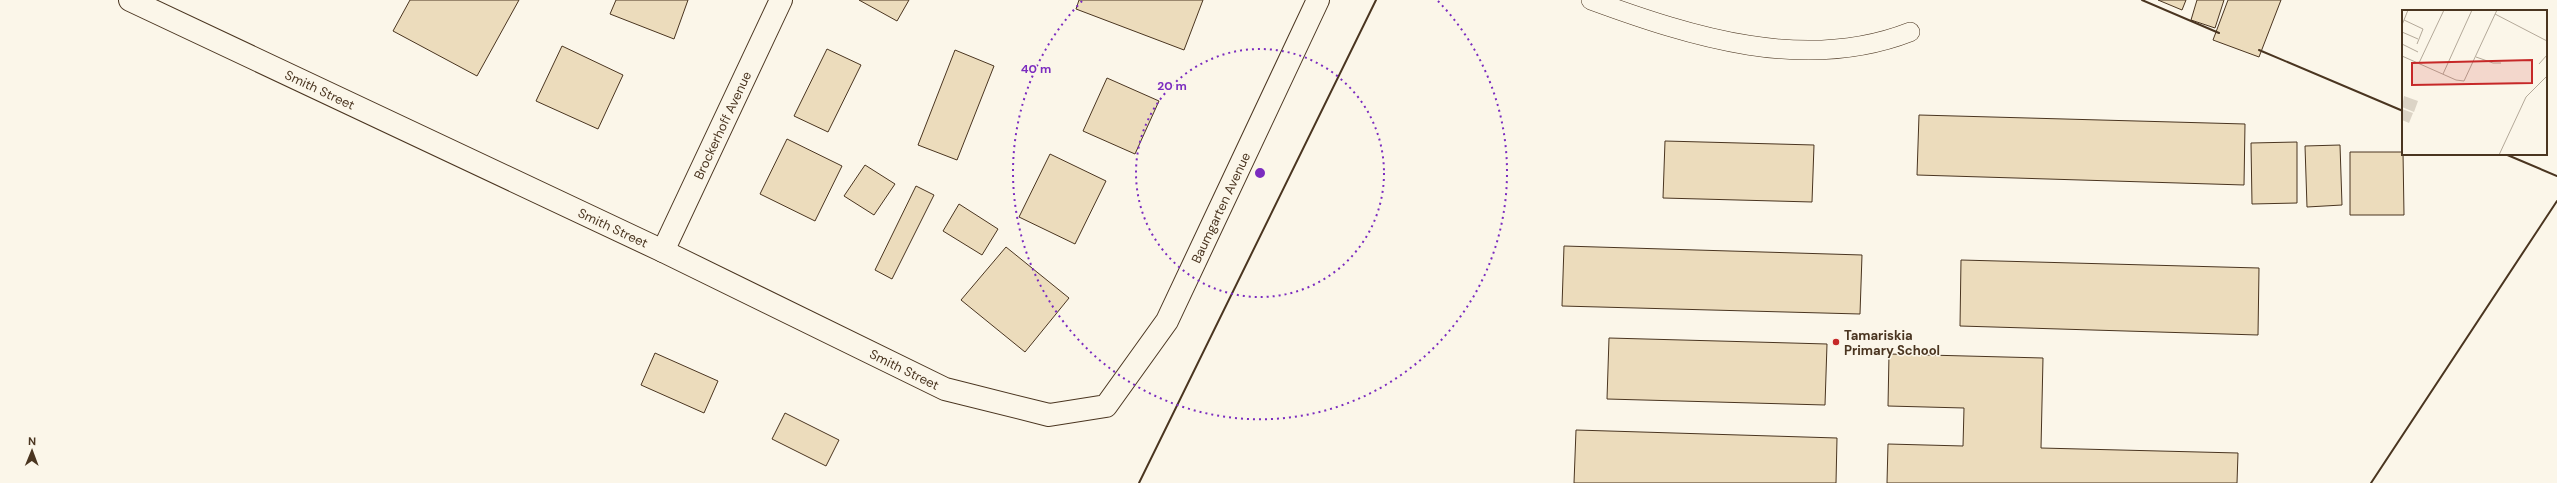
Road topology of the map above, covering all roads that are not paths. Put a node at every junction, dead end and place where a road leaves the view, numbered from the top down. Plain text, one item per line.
1 (130, 0) edge
2 (781, 0) edge
3 (1318, 0) edge
4 (1591, 0) edge
5 (164, 7) edge
6 (1910, 32) dead end
7 (663, 251) junction
8 (1106, 406) joint

1 - 5 street, Smith Street
2 - 7 street, Brockerhoff Avenue
3 - 8 street, Baumgarten Avenue
4 - 6 lane
5 - 7 street, Smith Street
7 - 8 street, Smith Street

